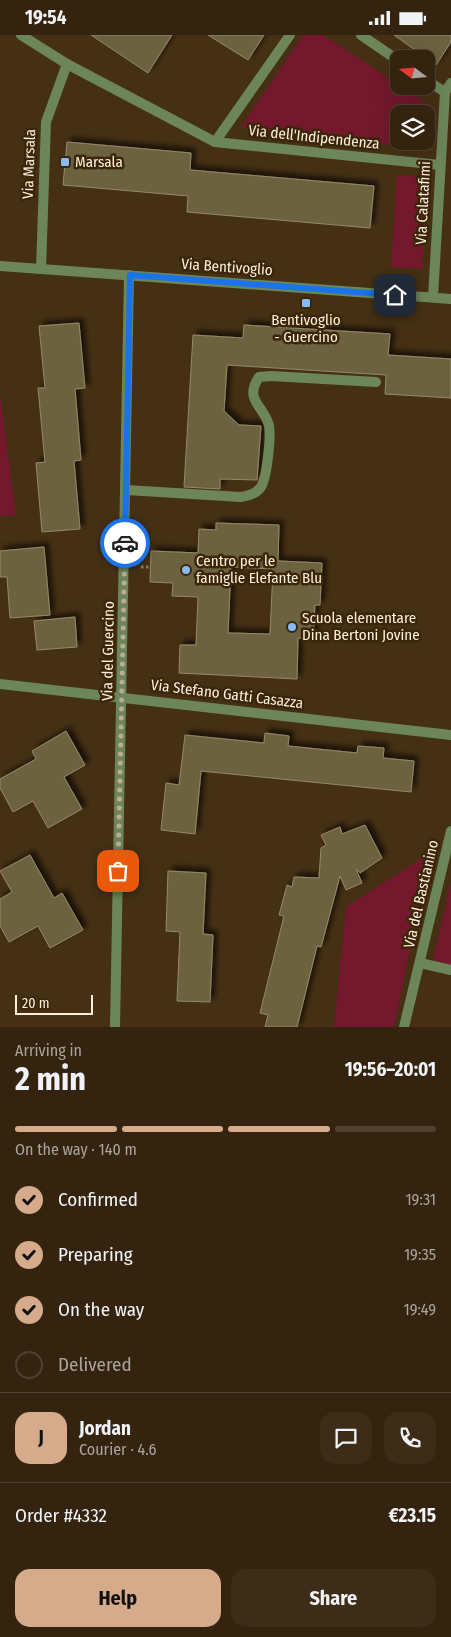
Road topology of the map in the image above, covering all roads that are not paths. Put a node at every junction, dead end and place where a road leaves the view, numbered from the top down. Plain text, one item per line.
1 (21, 35) edge
2 (290, 35) edge
3 (361, 35) edge
4 (390, 55) edge
5 (67, 65) junction
6 (451, 83) edge
7 (435, 86) edge
8 (444, 93) junction
9 (215, 142) junction
10 (440, 165) junction
11 (0, 266) edge
12 (41, 269) junction
13 (130, 275) junction
14 (433, 297) junction
15 (451, 299) edge
16 (376, 382) dead end
17 (126, 489) junction
18 (0, 684) edge
19 (122, 696) junction
20 (451, 735) edge
21 (451, 831) edge
22 (420, 963) junction
23 (451, 970) edge
24 (115, 1027) edge
25 (404, 1027) edge

1 - 5 street, Via dell'Indipendenza
2 - 9 street, Via dell'Indipendenza
3 - 4 street
5 - 9 street, Via dell'Indipendenza
5 - 12 street, Via Marsala
6 - 8 street
7 - 8 street
8 - 10 street, Via Calatafimi
9 - 10 street, Via dell'Indipendenza
10 - 14 street, Via Calatafimi
11 - 12 street, Via Bentivoglio
12 - 13 street, Via Bentivoglio
13 - 14 street, Via Bentivoglio
13 - 17 street, Via del Guercino
14 - 15 street, Via Bentivoglio
16 - 17 street
17 - 19 street, Via del Guercino
18 - 19 street, Via Stefano Gatti Casazza
19 - 20 street, Via Stefano Gatti Casazza
19 - 24 street, Via del Guercino
21 - 22 street, Via del Bastianino
22 - 23 street, Via del Bastianino
22 - 25 street, Via del Bastianino

